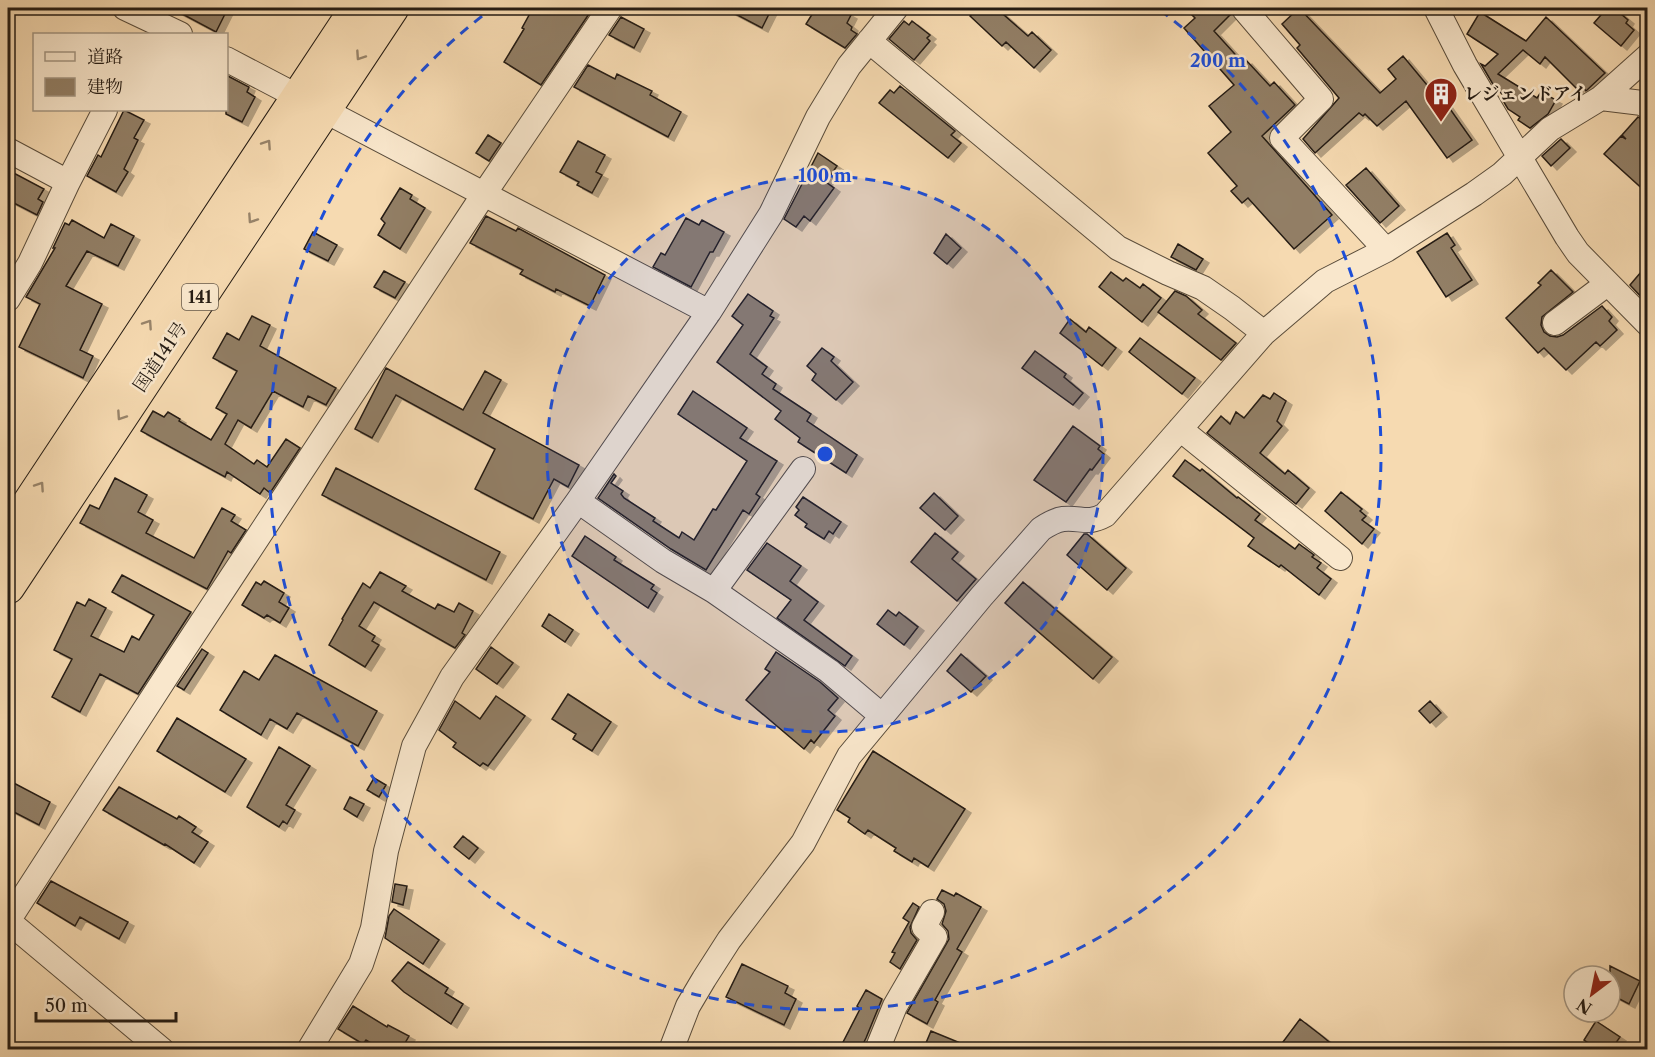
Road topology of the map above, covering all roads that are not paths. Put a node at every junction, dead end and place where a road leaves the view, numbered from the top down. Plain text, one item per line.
1 (125, 8) edge
2 (357, 8) edge
3 (392, 8) edge
4 (610, 8) edge
5 (1436, 8) edge
6 (1244, 9) dead end
7 (887, 10) edge
8 (154, 21) edge
9 (178, 33) edge
10 (869, 40) junction
11 (1647, 56) edge
12 (228, 60) edge
13 (1601, 98) junction
14 (311, 104) junction
15 (1647, 107) edge
16 (104, 111) edge
17 (8, 150) edge
18 (1518, 157) junction
19 (68, 182) junction
20 (484, 194) junction
21 (1386, 250) junction
22 (1606, 284) junction
23 (8, 299) edge
24 (709, 312) junction
25 (1555, 323) dead end
26 (1647, 324) edge
27 (1264, 333) junction
28 (1180, 429) junction
29 (803, 469) dead end
30 (578, 501) junction
31 (8, 535) edge
32 (1340, 558) dead end
33 (8, 587) edge
34 (714, 591) junction
35 (881, 715) junction
36 (932, 912) dead end
37 (162, 1050) edge
38 (309, 1050) edge
39 (671, 1050) edge
40 (877, 1050) edge

1 - 8 street
2 - 14 highway, 国道141号 / 141
3 -> 14 highway, 国道141号 / 141
4 - 20 street
5 - 18 street
6 - 21 street
7 - 10 street
8 - 9 street
10 - 24 street
10 - 27 street
11 - 13 street
12 - 14 street
13 - 15 street
13 - 18 street
14 - 20 street
31 -> 14 highway, 国道141号 / 141
14 -> 33 highway, 国道141号 / 141
16 - 19 street
17 - 19 street
18 - 21 street
18 - 22 street
19 - 23 street
20 - 24 street
20 - 37 street
21 - 27 street
22 - 25 street
22 - 26 street
24 - 30 street
27 - 28 street
28 - 32 street
28 - 35 street
29 - 34 street
30 - 34 street
30 - 38 street
34 - 35 street
35 - 39 street
36 - 40 street

